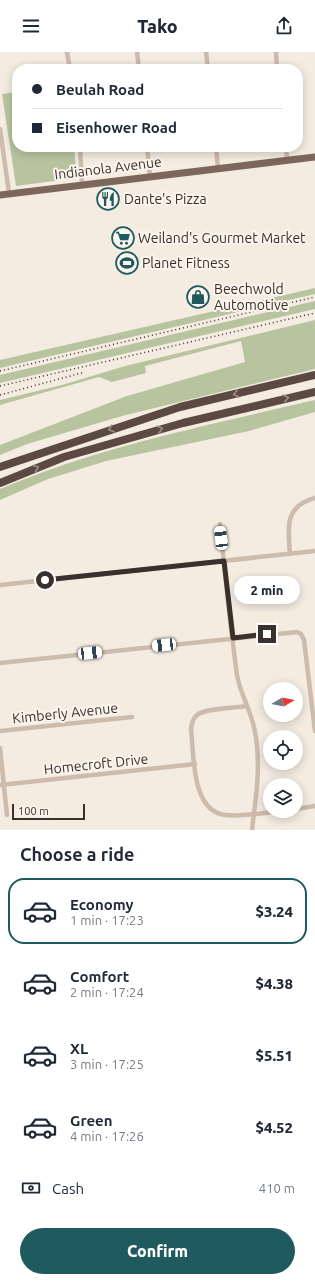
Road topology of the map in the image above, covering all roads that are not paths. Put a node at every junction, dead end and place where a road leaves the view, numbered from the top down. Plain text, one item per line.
1 (67, 52) edge
2 (137, 52) edge
3 (206, 52) edge
4 (276, 52) edge
5 (69, 64) edge
6 (138, 64) edge
7 (207, 64) edge
8 (277, 64) edge
9 (0, 129) edge
10 (80, 152) edge
11 (148, 152) edge
12 (216, 152) edge
13 (286, 152) edge
14 (315, 157) edge
15 (287, 160) junction
16 (218, 168) junction
17 (150, 176) junction
18 (82, 184) junction
19 (10, 193) junction
20 (0, 195) edge
21 (315, 375) edge
22 (315, 392) edge
23 (52, 449) junction
24 (0, 462) edge
25 (0, 467) edge
26 (0, 483) edge
27 (315, 498) edge
28 (220, 524) dead end
29 (315, 551) edge
30 (290, 554) junction
31 (224, 561) junction
32 (0, 585) edge
33 (233, 638) junction
34 (0, 663) edge
35 (247, 706) junction
36 (132, 717) dead end
37 (0, 731) edge
38 (315, 731) edge
39 (0, 748) edge
40 (195, 764) junction
41 (2, 785) edge
42 (315, 806) edge
43 (303, 808) edge
44 (263, 813) edge
45 (254, 814) junction
46 (7, 815) dead end
47 (252, 830) edge

1 - 5 street
2 - 6 street
3 - 7 street
4 - 8 street
9 - 19 street
10 - 18 street
11 - 17 street
12 - 16 street
13 - 15 street
14 - 15 main road, Indianola Avenue
15 - 16 main road, Indianola Avenue
16 - 17 main road, Indianola Avenue
17 - 18 main road, Indianola Avenue
18 - 19 main road, Indianola Avenue
19 - 20 main road, Indianola Avenue
21 -> 23 highway
26 -> 22 highway
23 - 24 highway
23 - 25 highway
27 - 30 street
28 - 31 street
29 - 30 street
30 - 31 street
31 - 32 street
31 - 33 street
33 - 34 street
33 - 35 street
33 - 38 street
35 - 40 street
35 - 45 street
36 - 37 street, Kimberly Avenue
39 - 41 street
40 - 41 street, Homecroft Drive
40 - 45 street
41 - 46 street
42 - 43 street
44 - 45 street
45 - 47 street

